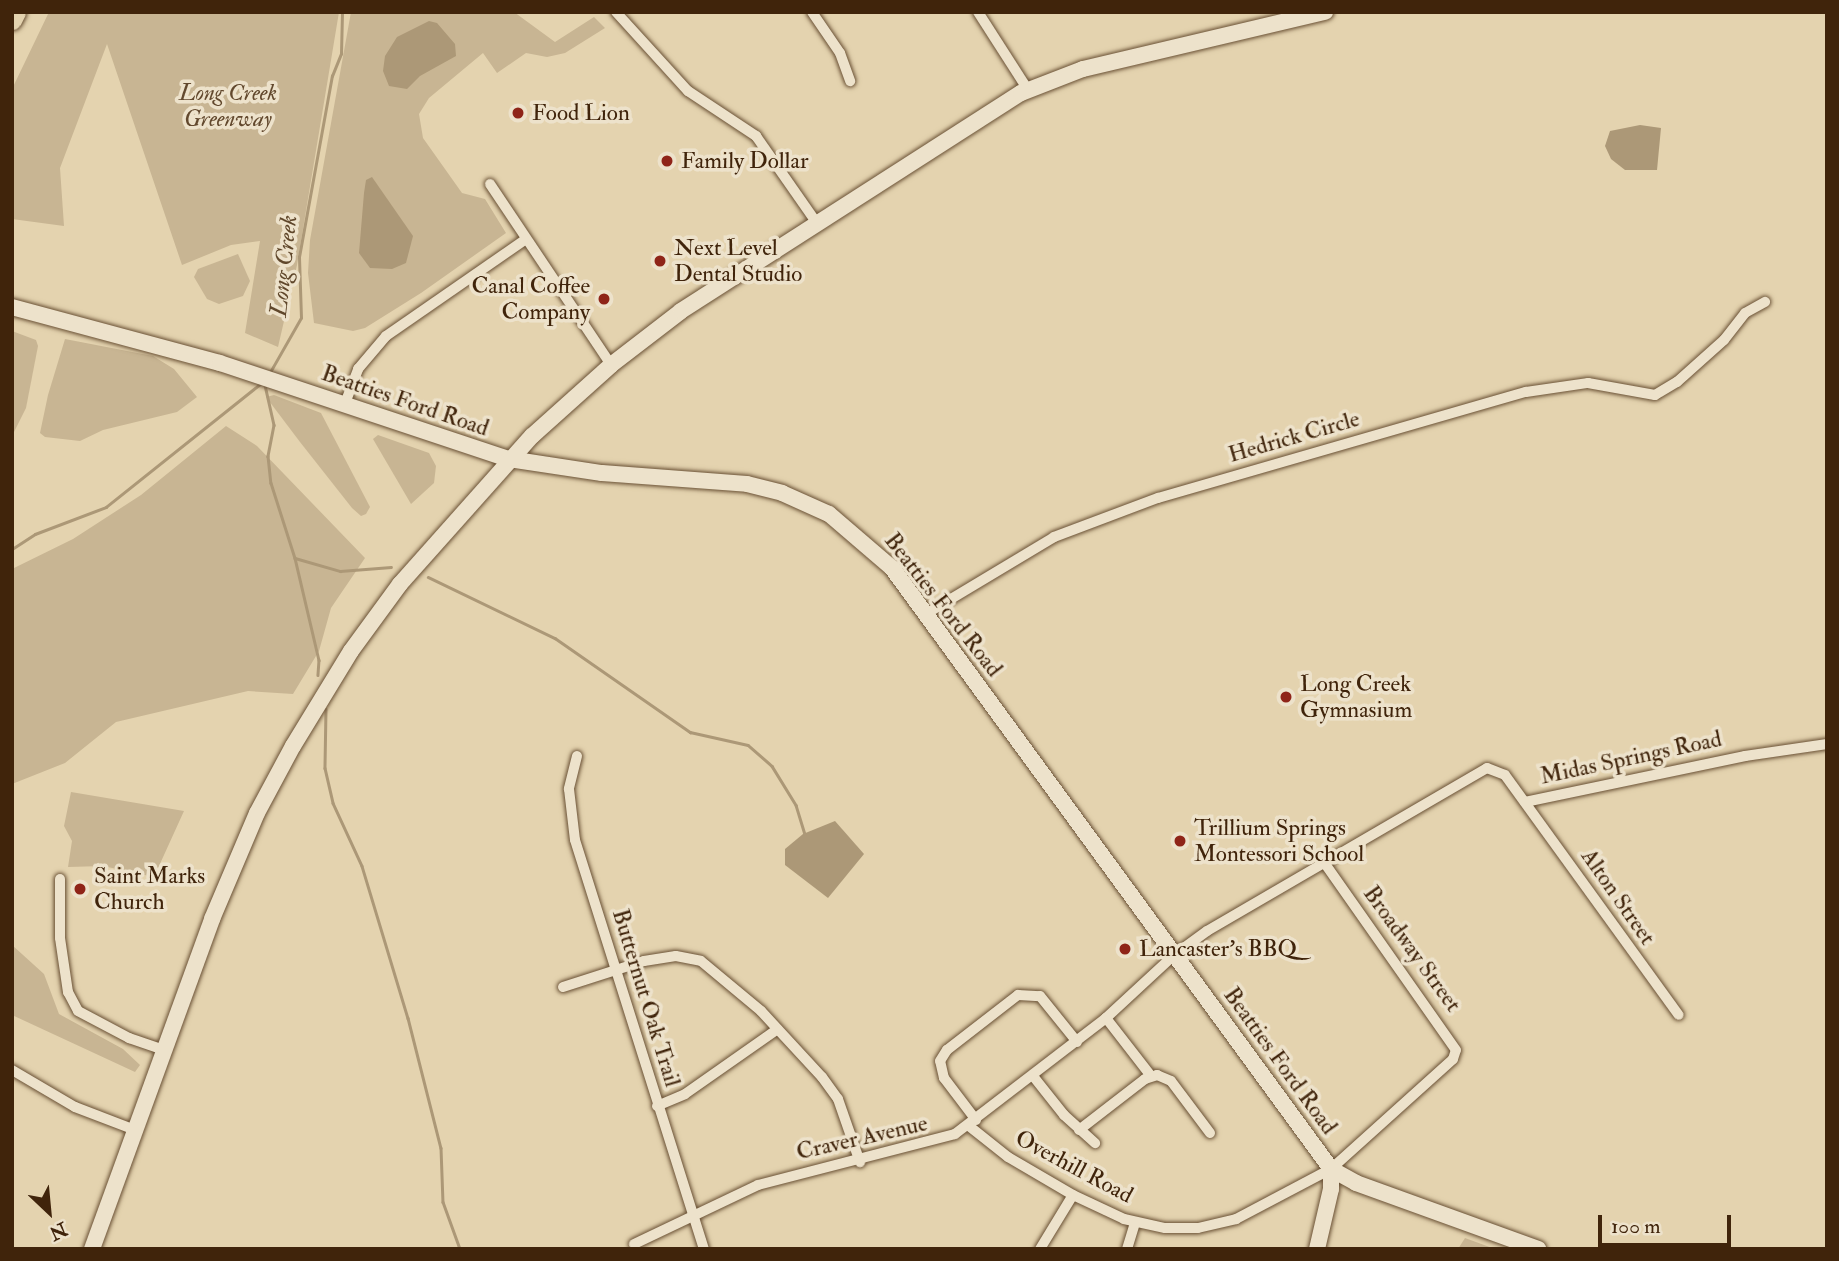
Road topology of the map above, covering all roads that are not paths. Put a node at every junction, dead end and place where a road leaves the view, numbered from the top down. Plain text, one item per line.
1 (16, 12) edge
2 (616, 12) edge
3 (812, 12) edge
4 (978, 12) edge
5 (1325, 12) edge
6 (12, 20) edge
7 (849, 81) dead end
8 (1028, 90) junction
9 (490, 184) dead end
10 (816, 222) junction
11 (526, 239) junction
12 (1765, 302) dead end
13 (12, 307) edge
14 (611, 365) junction
15 (344, 405) junction
16 (509, 459) junction
17 (926, 614) junction
18 (1827, 744) edge
19 (577, 756) dead end
20 (1525, 802) junction
21 (1323, 861) junction
22 (60, 879) dead end
23 (1174, 955) junction
24 (617, 971) junction
25 (563, 987) dead end
26 (1679, 1015) dead end
27 (1106, 1018) junction
28 (778, 1029) junction
29 (1077, 1042) junction
30 (164, 1049) junction
31 (1449, 1062) joint
32 (12, 1070) edge
33 (1033, 1076) junction
34 (1151, 1076) junction
35 (657, 1106) junction
36 (972, 1123) junction
37 (135, 1130) junction
38 (1079, 1130) junction
39 (1210, 1133) dead end
40 (1094, 1143) dead end
41 (860, 1162) junction
42 (1331, 1169) junction
43 (1073, 1195) junction
44 (692, 1214) junction
45 (1135, 1222) junction
46 (634, 1244) dead end
47 (92, 1249) edge
48 (704, 1249) edge
49 (1040, 1249) edge
50 (1128, 1249) edge
51 (1317, 1249) edge
52 (1538, 1249) edge

1 - 6 highway
2 - 10 street
3 - 7 street
4 - 8 street
5 - 8 main road
8 - 10 main road
9 - 11 street
10 - 14 main road
11 - 14 street
11 - 15 street
12 - 17 street, Hedrick Circle
13 - 15 main road, Beatties Ford Road
14 - 16 main road
15 - 16 main road, Beatties Ford Road
16 - 17 main road, Beatties Ford Road
16 - 30 main road
17 - 23 main road, Beatties Ford Road
18 - 20 street, Midas Springs Road
19 - 24 street, Butternut Oak Trail
20 - 21 street, Midas Springs Road
20 - 26 street, Alton Street
21 - 23 street, Midas Springs Road
21 - 31 street, Broadway Street
22 - 30 street
23 - 27 street, Craver Avenue
23 - 42 main road, Beatties Ford Road
24 - 25 street
24 - 28 street
24 - 35 street, Butternut Oak Trail
27 - 29 street, Craver Avenue
27 - 34 street
28 - 35 street
28 - 41 street
29 - 33 street, Craver Avenue
29 - 36 street, Overhill Road
30 - 37 main road
31 - 42 street, Overhill Road
32 - 37 street
33 - 36 street, Craver Avenue
33 - 38 street
34 - 38 street
34 - 39 street
35 - 44 street, Butternut Oak Trail
36 - 41 street, Craver Avenue
36 - 43 street, Overhill Road
37 - 47 main road
38 - 40 street
41 - 44 street, Craver Avenue
42 - 45 street, Overhill Road
42 - 51 main road
42 - 52 main road, Beatties Ford Road
43 - 45 street, Overhill Road
43 - 49 street
44 - 46 street, Craver Avenue
44 - 48 street, Butternut Oak Trail
45 - 50 street

